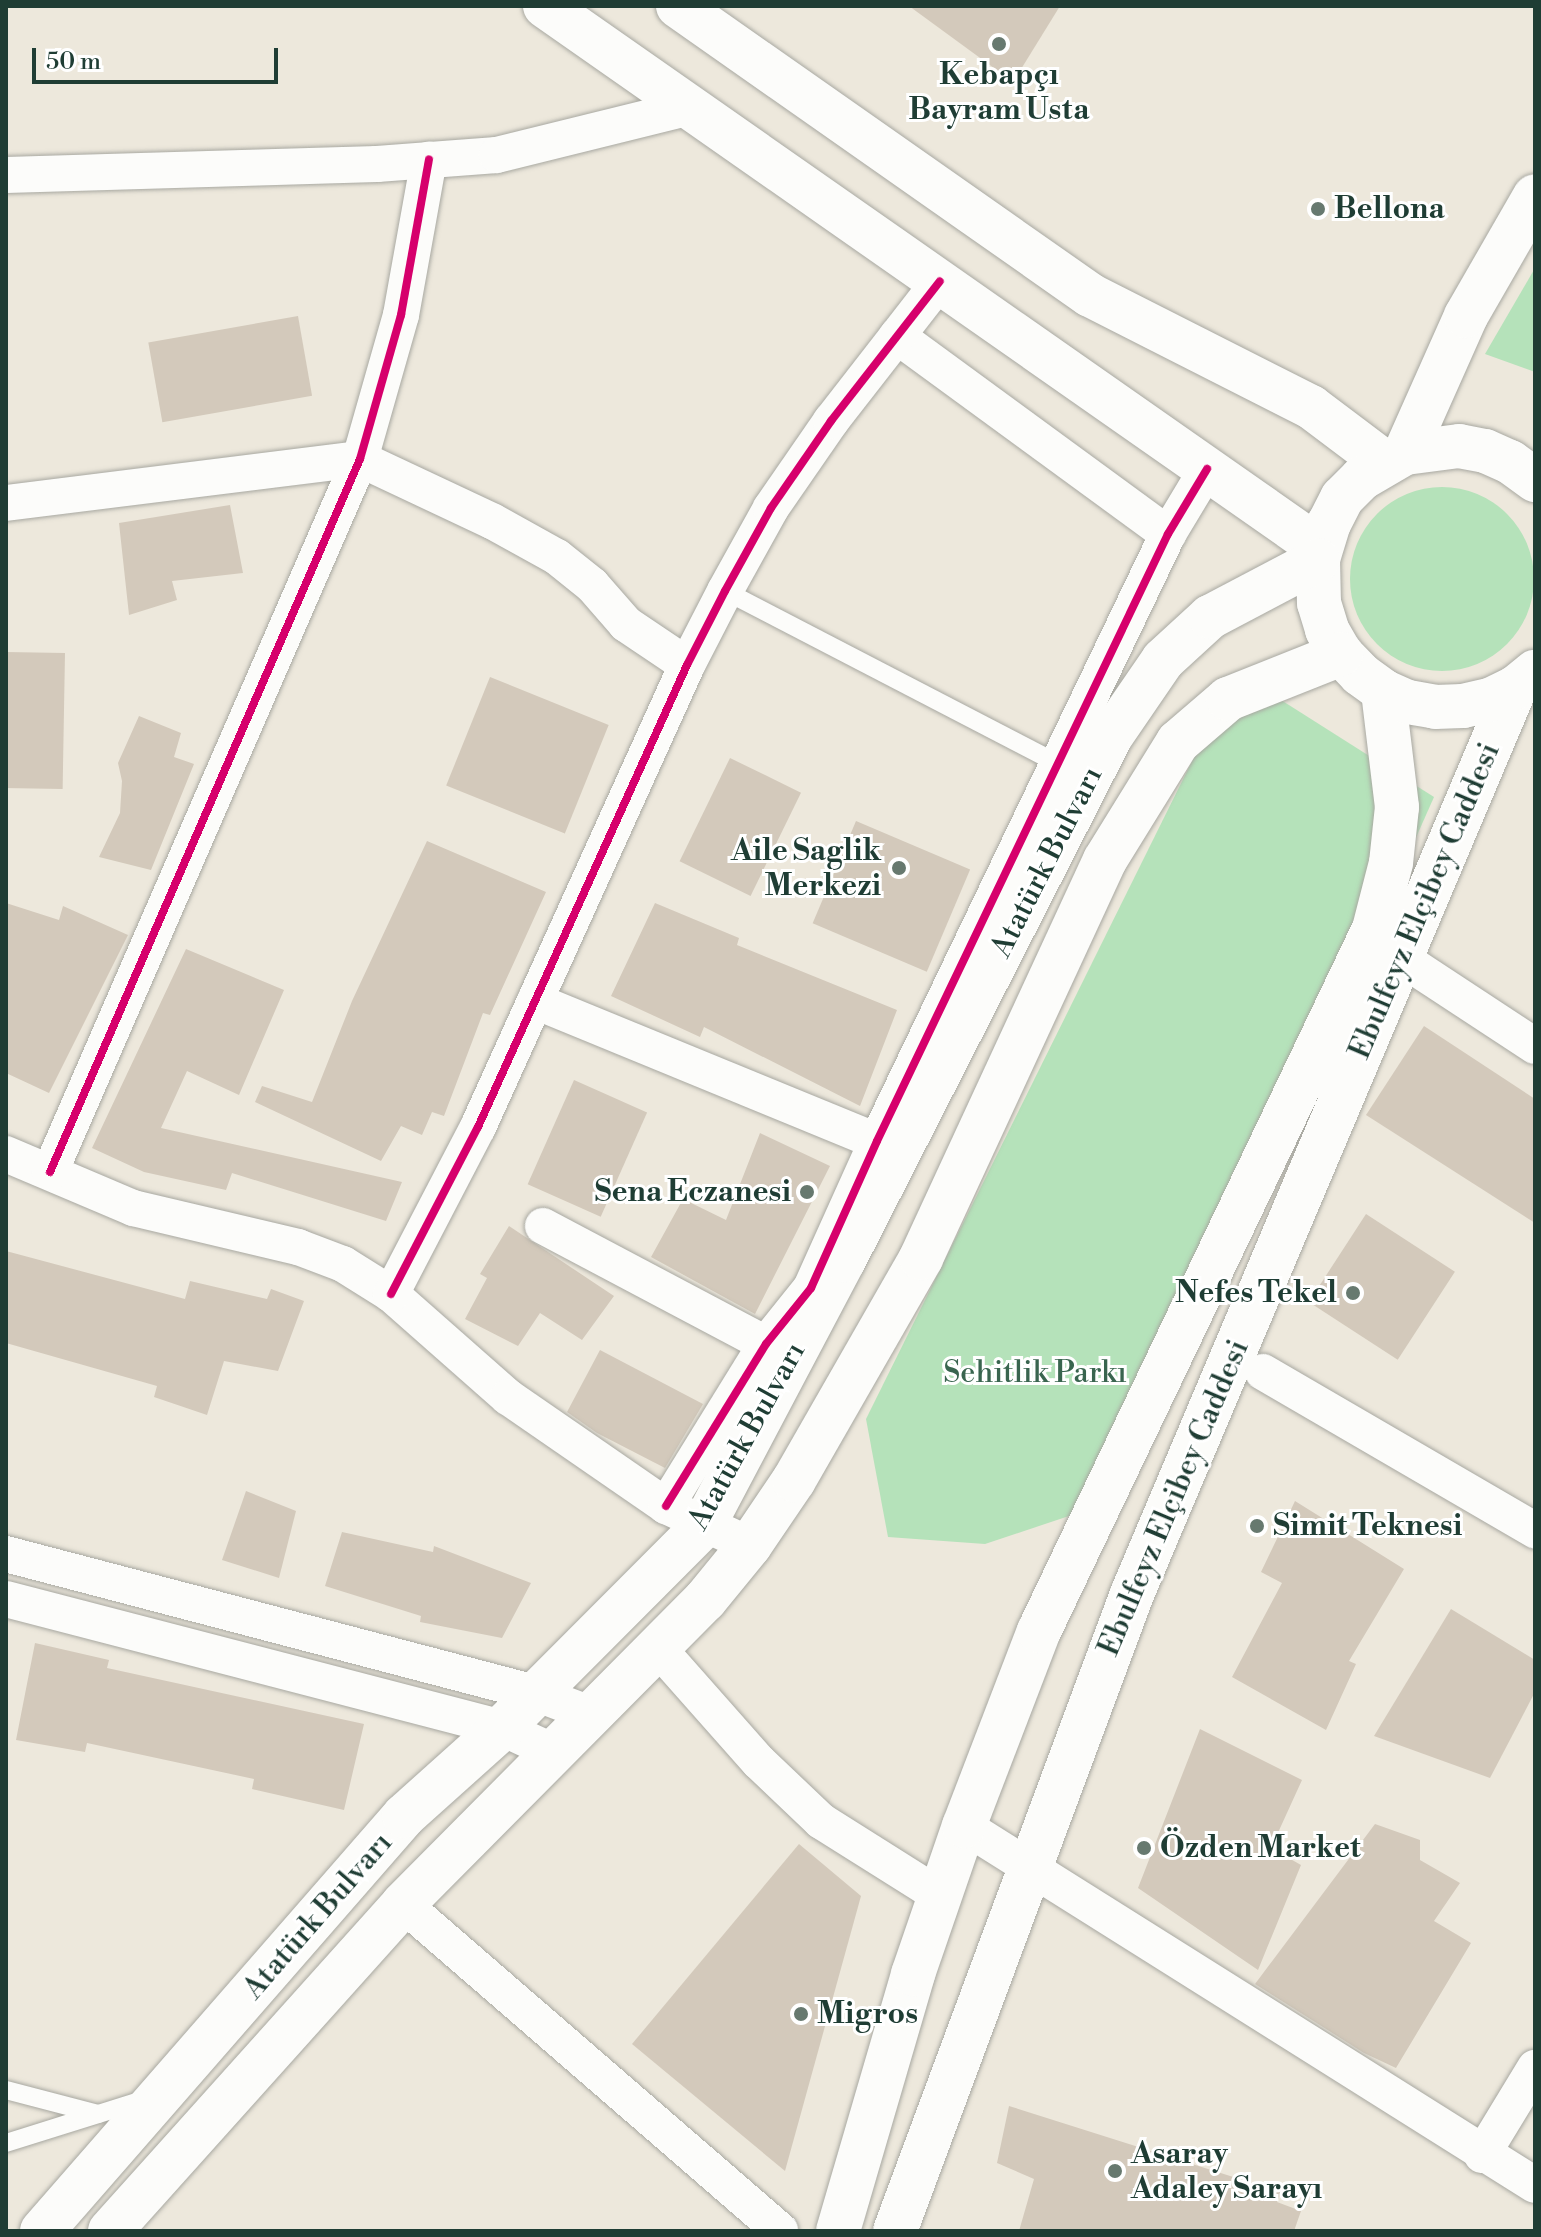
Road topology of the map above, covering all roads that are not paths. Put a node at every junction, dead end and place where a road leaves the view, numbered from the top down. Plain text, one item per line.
1 (545, 6) edge
2 (678, 6) edge
3 (691, 107) junction
4 (429, 160) junction
5 (6, 175) edge
6 (1535, 196) edge
7 (940, 281) junction
8 (897, 336) junction
9 (1395, 458) junction
10 (360, 459) junction
11 (1207, 469) junction
12 (1535, 480) edge
13 (6, 503) edge
14 (1168, 534) junction
15 (1319, 554) junction
16 (725, 591) junction
17 (1341, 654) junction
18 (687, 665) junction
19 (1528, 681) edge
20 (1383, 691) junction
21 (1059, 764) junction
22 (1401, 958) junction
23 (535, 1001) junction
24 (1535, 1046) edge
25 (877, 1141) junction
26 (6, 1154) edge
27 (50, 1172) junction
28 (543, 1226) dead end
29 (391, 1294) junction
30 (766, 1344) junction
31 (1263, 1372) dead end
32 (666, 1506) junction
33 (704, 1525) junction
34 (1535, 1530) edge
35 (750, 1545) junction
36 (6, 1554) edge
37 (6, 1599) edge
38 (658, 1648) junction
39 (535, 1693) junction
40 (593, 1715) junction
41 (502, 1728) junction
42 (556, 1753) junction
43 (964, 1826) junction
44 (1027, 1869) junction
45 (940, 1896) junction
46 (403, 1904) junction
47 (1535, 2068) edge
48 (6, 2090) edge
49 (165, 2094) junction
50 (98, 2114) junction
51 (6, 2143) edge
52 (1482, 2155) junction
53 (1535, 2185) edge
54 (42, 2231) edge
55 (110, 2231) edge
56 (780, 2231) edge
57 (838, 2231) edge
58 (895, 2231) edge

1 - 3 main road
2 - 9 main road
3 - 4 street
3 - 7 main road
4 - 5 street
4 - 10 street
6 - 9 main road
7 - 8 street
7 - 11 main road
8 - 14 street
8 - 16 street
9 - 12 main road
9 - 15 main road
10 - 13 street
10 - 18 street
10 - 27 street
11 - 14 street
11 - 15 main road
14 - 21 street
15 - 17 main road
15 - 33 main road, Atatürk Bulvarı
16 - 18 street
16 - 21 lane
17 - 20 main road
17 - 35 main road, Atatürk Bulvarı
18 - 23 street
19 - 20 main road
19 - 22 main road, Ebulfeyz Elçibey Caddesi
20 - 43 main road, Ebulfeyz Elçibey Caddesi
21 - 25 street
22 - 24 street
22 - 44 main road, Ebulfeyz Elçibey Caddesi
23 - 25 street
23 - 29 street
25 - 30 street
26 - 27 street
27 - 29 street
28 - 30 street
29 - 32 street
30 - 32 street
31 - 34 street
32 - 33 street
33 - 35 street
33 - 39 main road, Atatürk Bulvarı
35 - 38 main road, Atatürk Bulvarı
36 - 39 street
37 - 41 street
38 - 40 main road, Atatürk Bulvarı
38 - 45 street
39 - 40 street
39 - 41 main road, Atatürk Bulvarı
40 - 42 main road, Atatürk Bulvarı
41 - 42 street
41 - 49 main road, Atatürk Bulvarı
42 - 46 main road, Atatürk Bulvarı
43 - 44 street
43 - 45 main road, Ebulfeyz Elçibey Caddesi
44 - 52 street
44 - 58 main road, Ebulfeyz Elçibey Caddesi
45 - 57 main road, Ebulfeyz Elçibey Caddesi
46 - 55 main road, Atatürk Bulvarı
46 - 56 street
47 - 52 street
48 - 50 lane
49 - 50 lane
49 - 54 main road, Atatürk Bulvarı
50 - 51 lane
52 - 53 street

